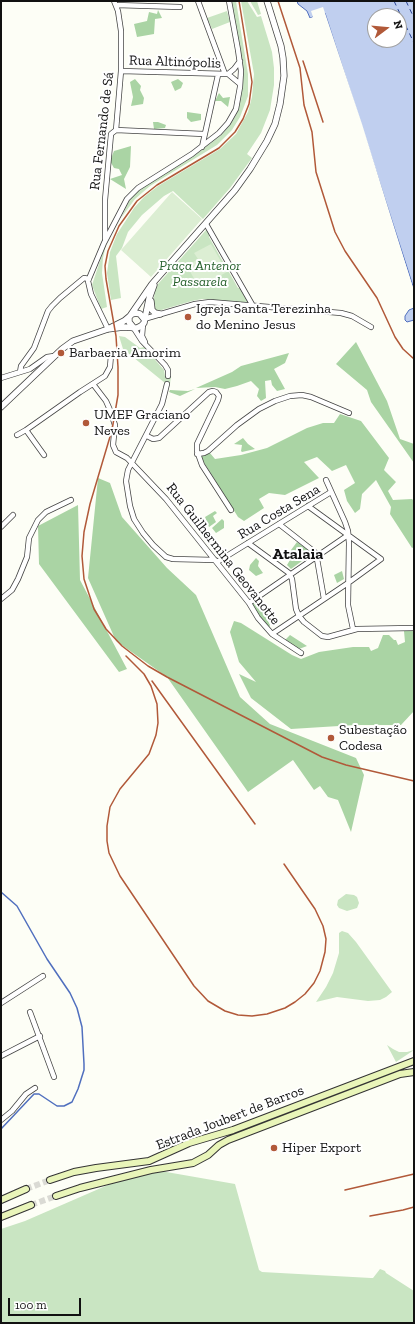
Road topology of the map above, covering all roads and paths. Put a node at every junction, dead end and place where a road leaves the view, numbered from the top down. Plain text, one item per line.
1 (198, 1) edge
2 (228, 1) edge
3 (267, 1) edge
4 (115, 3) edge
5 (180, 7) dead end
6 (240, 61) junction
7 (121, 71) junction
8 (218, 74) junction
9 (227, 74) junction
10 (240, 84) junction
11 (116, 130) junction
12 (204, 134) junction
13 (202, 147) junction
14 (206, 224) junction
15 (105, 241) junction
16 (158, 278) junction
17 (89, 279) junction
18 (151, 294) junction
19 (253, 306) junction
20 (160, 314) junction
21 (130, 316) junction
22 (144, 322) junction
23 (133, 327) junction
24 (371, 327) dead end
25 (108, 329) junction
26 (146, 344) junction
27 (111, 355) dead end
28 (54, 356) junction
29 (20, 372) junction
30 (168, 376) dead end
31 (1, 378) edge
32 (92, 384) junction
33 (167, 384) dead end
34 (1, 407) edge
35 (349, 413) dead end
36 (26, 430) junction
37 (17, 435) dead end
38 (147, 436) junction
39 (197, 454) junction
40 (44, 455) dead end
41 (132, 463) junction
42 (326, 480) dead end
43 (332, 492) junction
44 (71, 500) dead end
45 (308, 506) junction
46 (231, 510) dead end
47 (13, 515) dead end
48 (279, 524) junction
49 (1, 527) edge
50 (348, 535) junction
51 (248, 543) junction
52 (317, 556) junction
53 (216, 561) junction
54 (290, 575) junction
55 (348, 583) junction
56 (1, 599) edge
57 (324, 599) junction
58 (249, 603) junction
59 (299, 616) junction
60 (413, 628) edge
61 (353, 629) junction
62 (272, 634) junction
63 (301, 653) dead end
64 (43, 976) dead end
65 (1, 1003) edge
66 (30, 1012) dead end
67 (40, 1036) junction
68 (1, 1056) edge
69 (414, 1061) edge
70 (414, 1072) edge
71 (54, 1077) dead end
72 (35, 1088) dead end
73 (1, 1120) edge
74 (50, 1180) tunnel mouth
75 (26, 1189) tunnel mouth
76 (56, 1196) tunnel mouth
77 (1, 1200) edge
78 (31, 1205) tunnel mouth
79 (1, 1217) edge

1 - 9 street
2 - 6 street
3 - 14 street
4 - 5 street
4 - 7 street, Rua Fernando de Sá
6 - 9 street, Rua Altinópolis
6 - 10 street
7 - 8 street, Rua Altinópolis
7 - 11 street, Rua Fernando de Sá
8 - 9 street, Rua Altinópolis
8 - 12 street
9 - 10 street, Rua Altinópolis
10 - 13 street
11 - 12 street
11 - 15 street, Rua Fernando de Sá
12 - 13 street
13 - 15 street
14 - 16 street
14 - 19 street
15 - 17 street
16 - 18 street
16 - 21 street
17 - 25 street
17 - 29 street
18 - 20 street
18 - 22 street
19 - 20 street
19 - 24 street
20 - 22 street
21 - 22 street
21 - 23 street
21 - 25 street
22 - 23 street
22 - 26 street
23 - 25 street
23 - 26 street
25 - 28 street
26 - 30 street
27 - 32 street
28 - 29 street
28 - 34 street
29 - 31 street
32 - 36 street
32 - 41 street, Rua Guilhermina Geovanotte
33 - 38 street
35 - 39 street
36 - 37 street
36 - 40 street
38 - 39 street
38 - 41 street
39 - 46 street
41 - 53 street, Rua Guilhermina Geovanotte
41 - 53 street
42 - 43 street
43 - 45 street, Rua Costa Sena
43 - 50 street
44 - 56 street
45 - 48 street, Rua Costa Sena
45 - 50 street
47 - 49 street
48 - 51 street, Rua Costa Sena
48 - 52 street
50 - 52 street
50 - 55 street
50 - 55 street
51 - 53 street, Rua Costa Sena
51 - 54 street
52 - 54 street
52 - 57 street
53 - 58 street, Rua Guilhermina Geovanotte
54 - 58 street
54 - 59 street
55 - 57 street
55 - 61 street
57 - 59 street
58 - 62 street, Rua Guilhermina Geovanotte
59 - 61 street
59 - 62 street
60 - 61 street
62 - 63 street, Rua Guilhermina Geovanotte
64 - 65 street
66 - 67 street
67 - 68 street
67 - 71 street
69 - 74 main road, Estrada Joubert de Barros
70 - 76 main road, Estrada Joubert de Barros
72 - 73 street
75 - 77 main road
78 - 79 main road

